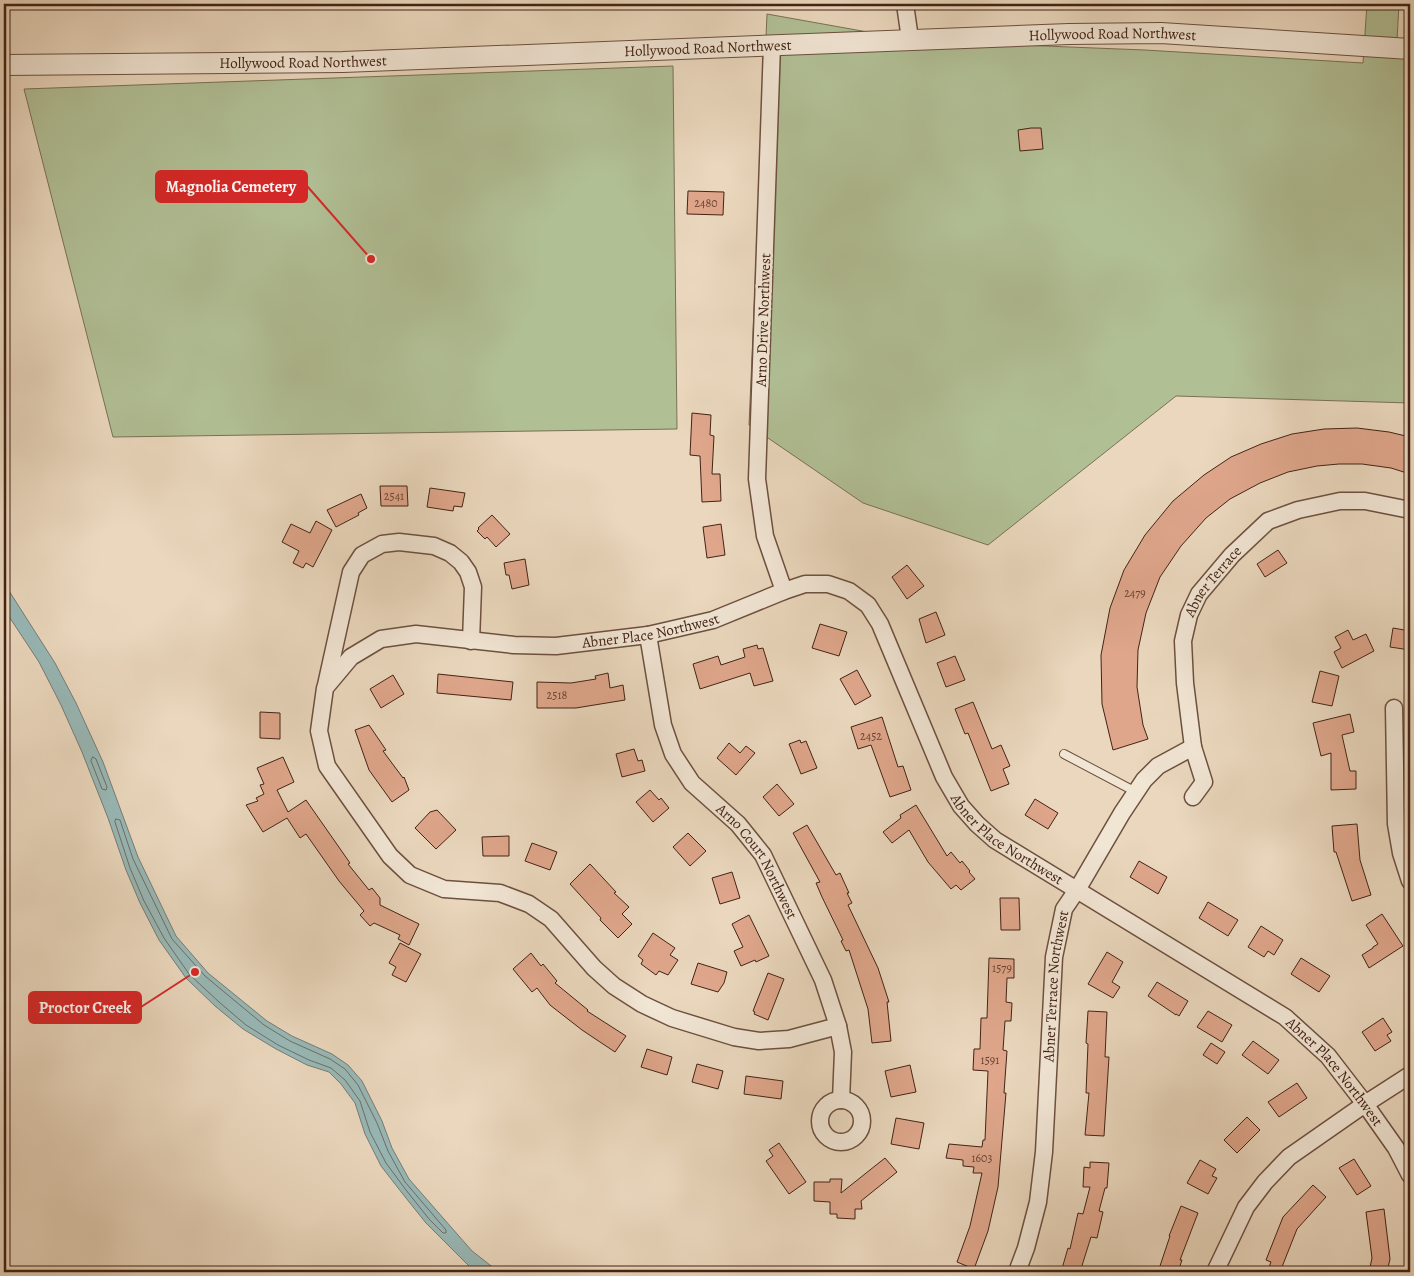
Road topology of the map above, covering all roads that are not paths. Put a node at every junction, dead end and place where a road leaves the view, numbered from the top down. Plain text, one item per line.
1 (905, 4) edge
2 (910, 40) junction
3 (772, 44) junction
4 (1410, 49) edge
5 (4, 66) edge
6 (1410, 510) edge
7 (784, 592) junction
8 (648, 635) junction
9 (471, 641) junction
10 (325, 688) junction
11 (1394, 708) dead end
12 (1193, 747) junction
13 (1064, 754) dead end
14 (1136, 792) junction
15 (1193, 797) dead end
16 (1410, 881) edge
17 (1077, 890) junction
18 (838, 1026) junction
19 (1410, 1075) edge
20 (841, 1100) dead end
21 (1365, 1104) junction
22 (1410, 1175) edge
23 (1018, 1272) edge
24 (1215, 1272) edge

1 - 2 street
2 - 3 street, Hollywood Road Northwest
2 - 4 street, Hollywood Road Northwest
3 - 5 street, Hollywood Road Northwest
3 - 7 street, Arno Drive Northwest
6 - 12 street, Abner Terrace
7 - 8 street, Abner Place Northwest
7 - 17 street, Abner Place Northwest
8 - 9 street, Abner Place Northwest
8 - 18 street, Arno Court Northwest
9 - 10 street, Abner Place Northwest
9 - 10 street
10 - 18 street
11 - 16 street
12 - 14 street, Abner Terrace Northwest
12 - 15 street, Abner Terrace
13 - 14 lane
14 - 17 street, Abner Terrace Northwest
17 - 21 street, Abner Place Northwest
17 - 23 street, Abner Terrace Northwest
18 - 20 street, Arno Court Northwest
19 - 21 street
21 - 22 street, Abner Place Northwest
21 - 24 street

